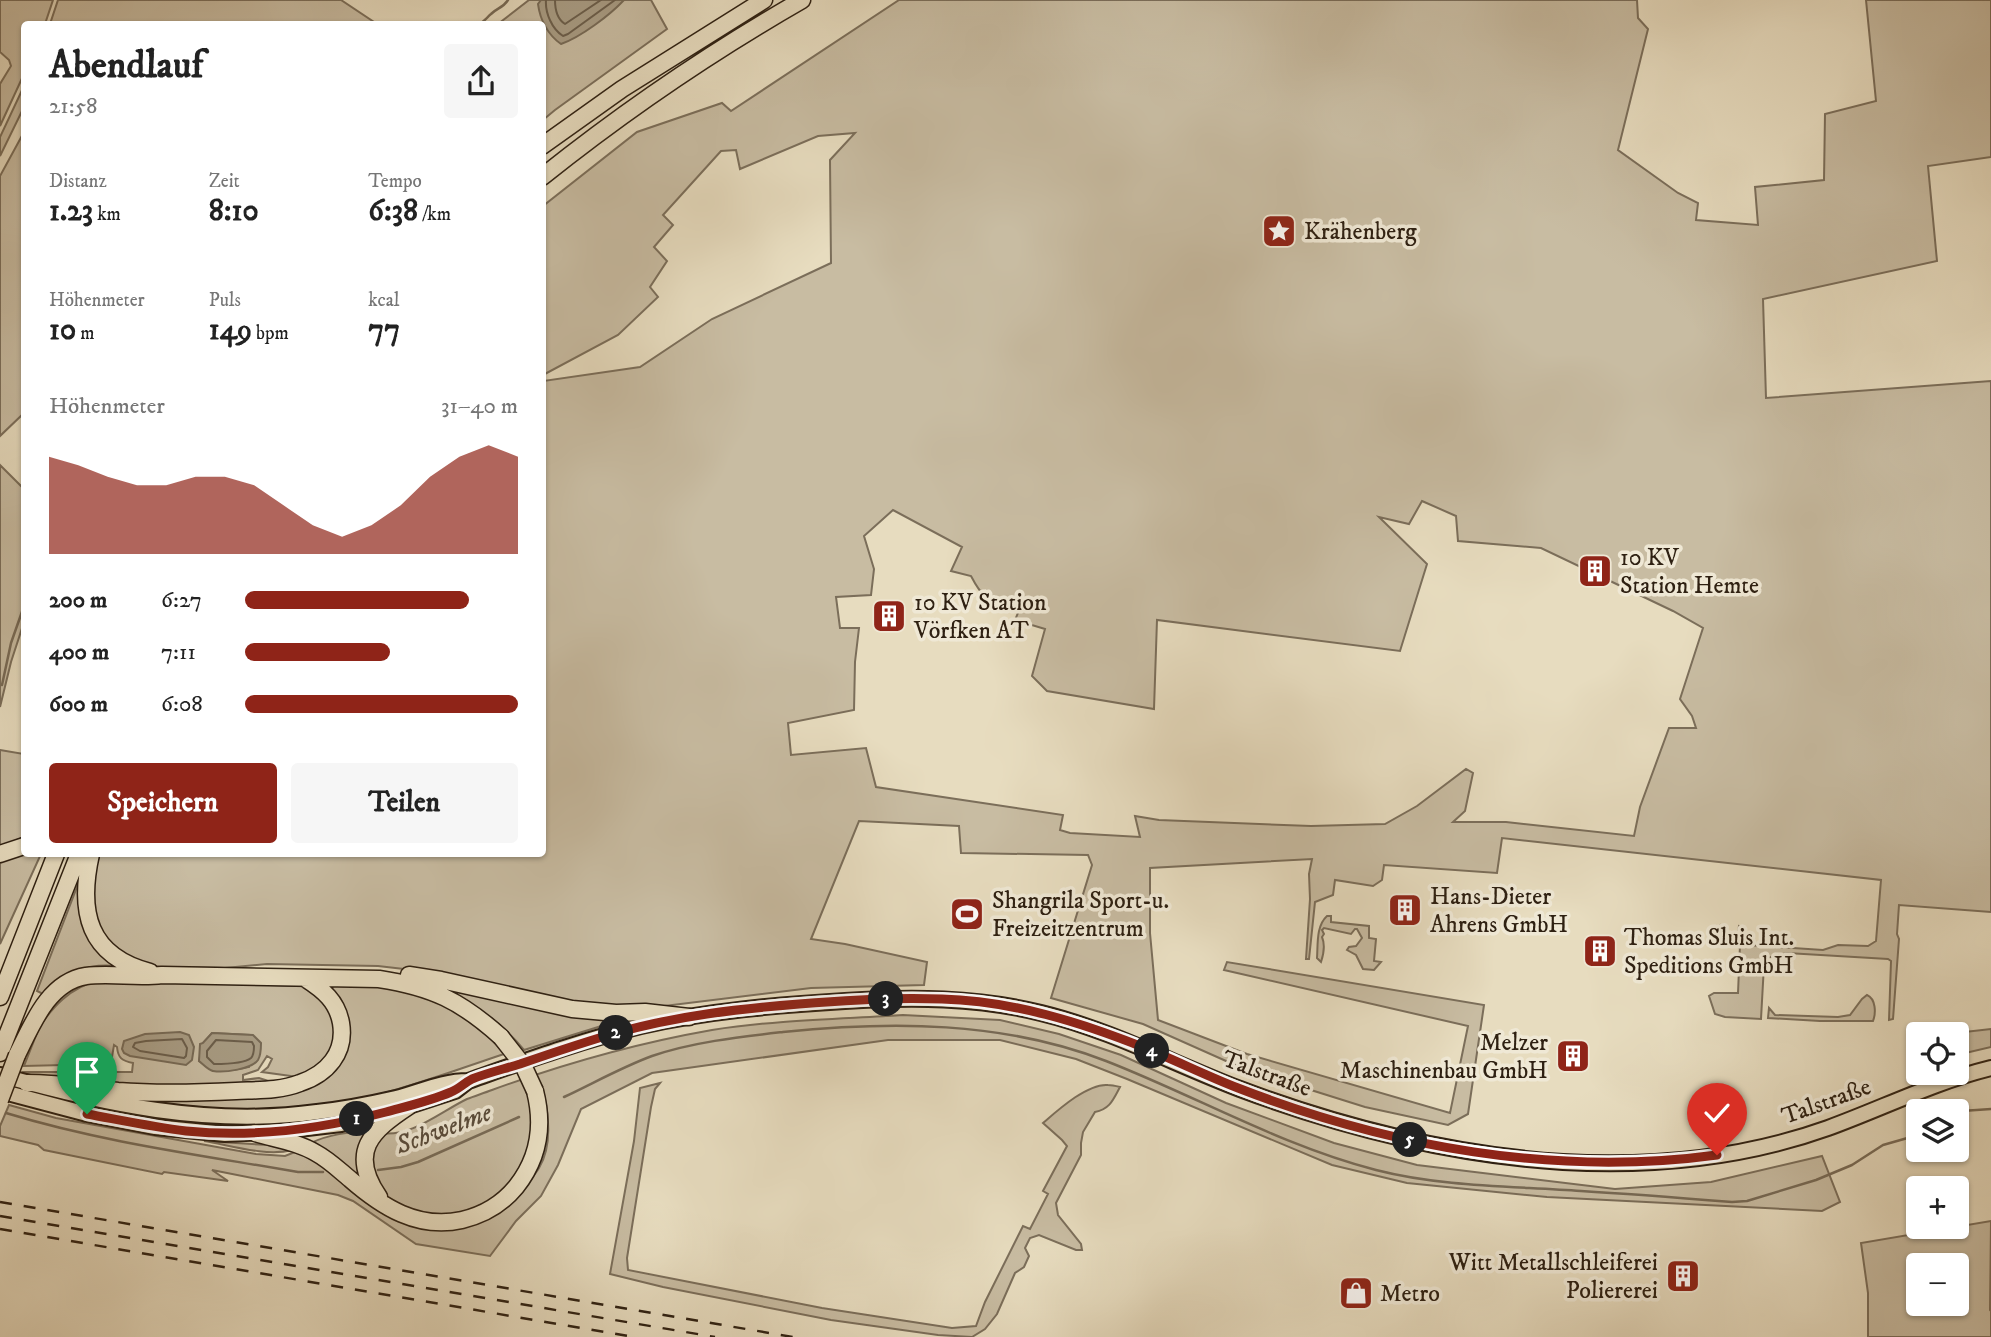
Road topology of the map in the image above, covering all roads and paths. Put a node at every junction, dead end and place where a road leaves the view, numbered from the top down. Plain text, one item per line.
1 (764, 0) edge
2 (802, 0) edge
3 (546, 143) edge
4 (546, 174) edge
5 (21, 847) edge
6 (0, 854) edge
7 (55, 857) edge
8 (78, 857) edge
9 (91, 857) edge
10 (162, 975) junction
11 (304, 978) junction
12 (379, 979) junction
13 (0, 998) edge
14 (689, 1017) junction
15 (0, 1051) edge
16 (1991, 1068) edge
17 (0, 1075) edge
18 (468, 1081) junction
19 (27, 1083) junction
20 (0, 1091) edge
21 (0, 1100) edge
22 (409, 1106) junction
23 (255, 1133) junction
24 (384, 1205) junction

1 - 3 highway
2 - 4 highway
5 - 6 highway
7 - 13 highway
8 - 15 highway
9 - 10 highway
10 - 11 highway
10 - 21 highway, bridge
11 - 12 highway
11 - 19 highway
12 - 14 highway
12 - 24 highway, bridge
14 - 16 main road, Talstraße
14 - 18 main road, Talstraße
17 - 19 main road
18 - 19 main road
18 - 22 main road
20 - 23 main road
22 - 23 main road
22 - 24 highway
23 - 24 highway

